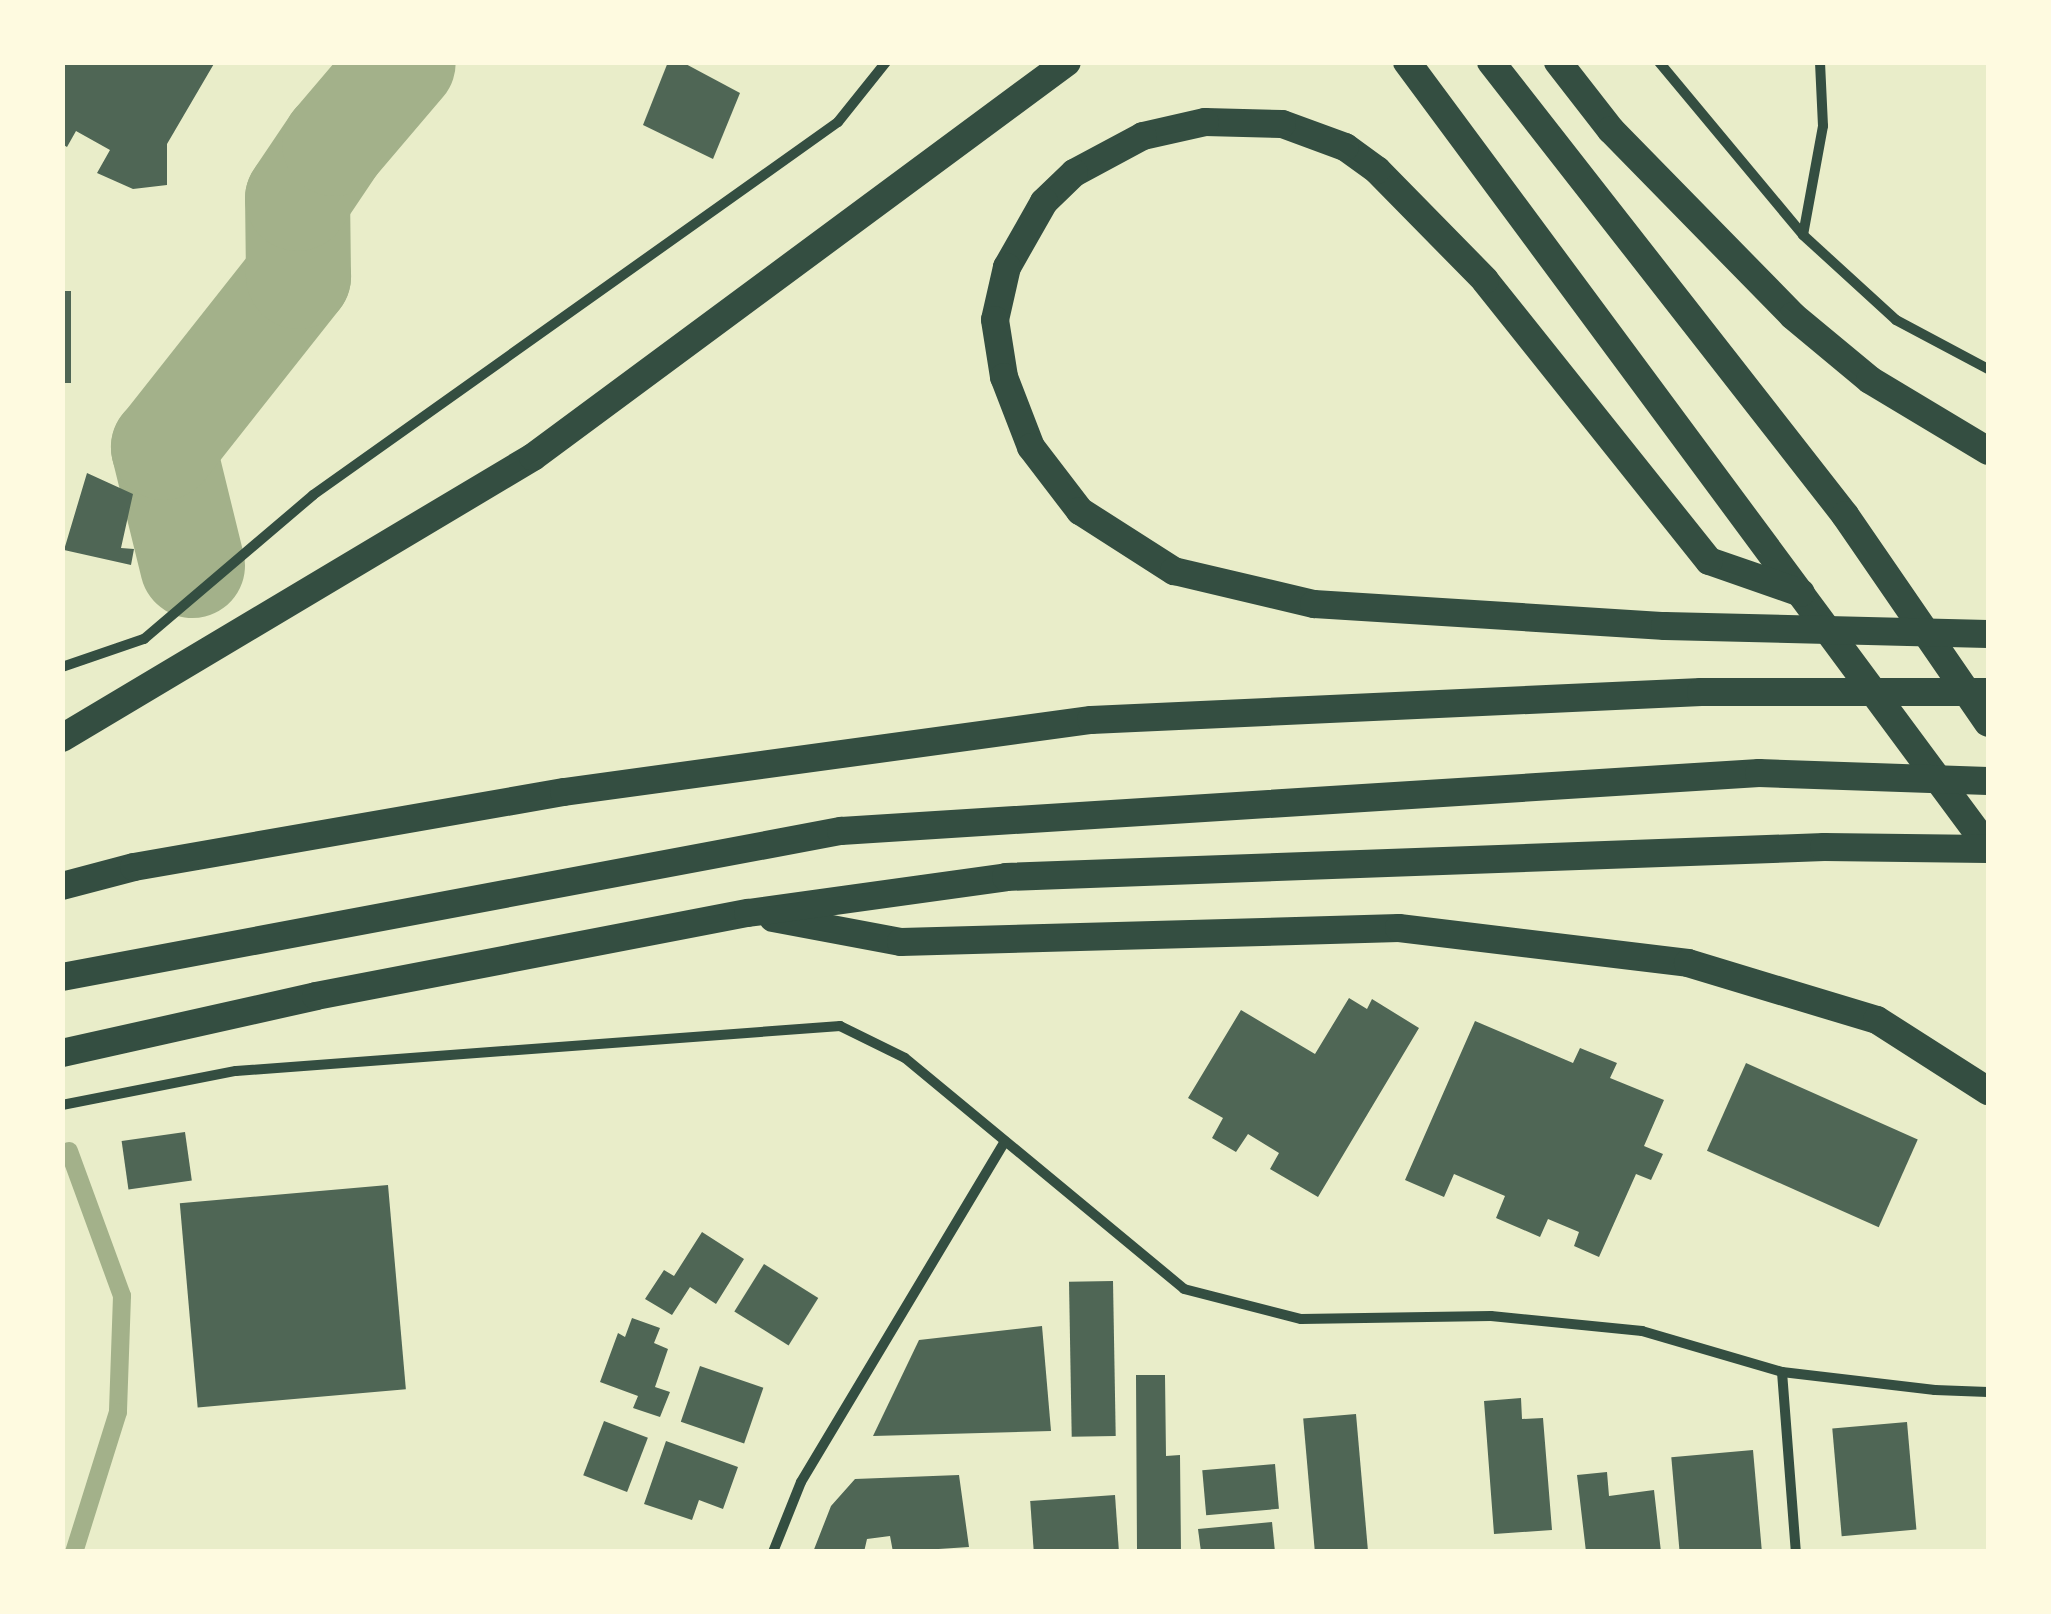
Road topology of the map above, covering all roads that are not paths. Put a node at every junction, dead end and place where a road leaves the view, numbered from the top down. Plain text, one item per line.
1 (886, 62) edge
2 (1067, 62) edge
3 (1408, 62) edge
4 (1491, 62) edge
5 (1558, 62) edge
6 (1659, 62) edge
7 (1820, 62) edge
8 (1803, 235) junction
9 (1988, 369) edge
10 (1988, 451) edge
11 (1801, 593) junction
12 (1988, 634) edge
13 (62, 667) edge
14 (1988, 692) edge
15 (1988, 723) edge
16 (62, 738) edge
17 (1988, 781) edge
18 (1988, 848) edge
19 (62, 886) edge
20 (748, 914) junction
21 (62, 977) edge
22 (62, 1053) edge
23 (1988, 1090) edge
24 (62, 1105) edge
25 (1005, 1141) junction
26 (1782, 1372) junction
27 (1988, 1392) edge
28 (774, 1552) edge
29 (1796, 1552) edge

1 - 13 street
2 - 16 highway
3 - 11 highway
4 - 15 highway
5 - 10 highway
6 - 8 street
7 - 8 street
8 - 9 street
11 - 12 highway
11 - 18 highway
14 - 19 highway
17 - 21 highway
18 - 20 highway
20 - 22 highway
20 - 23 highway
24 - 25 street
25 - 26 street
25 - 28 street
26 - 27 street
26 - 29 street

